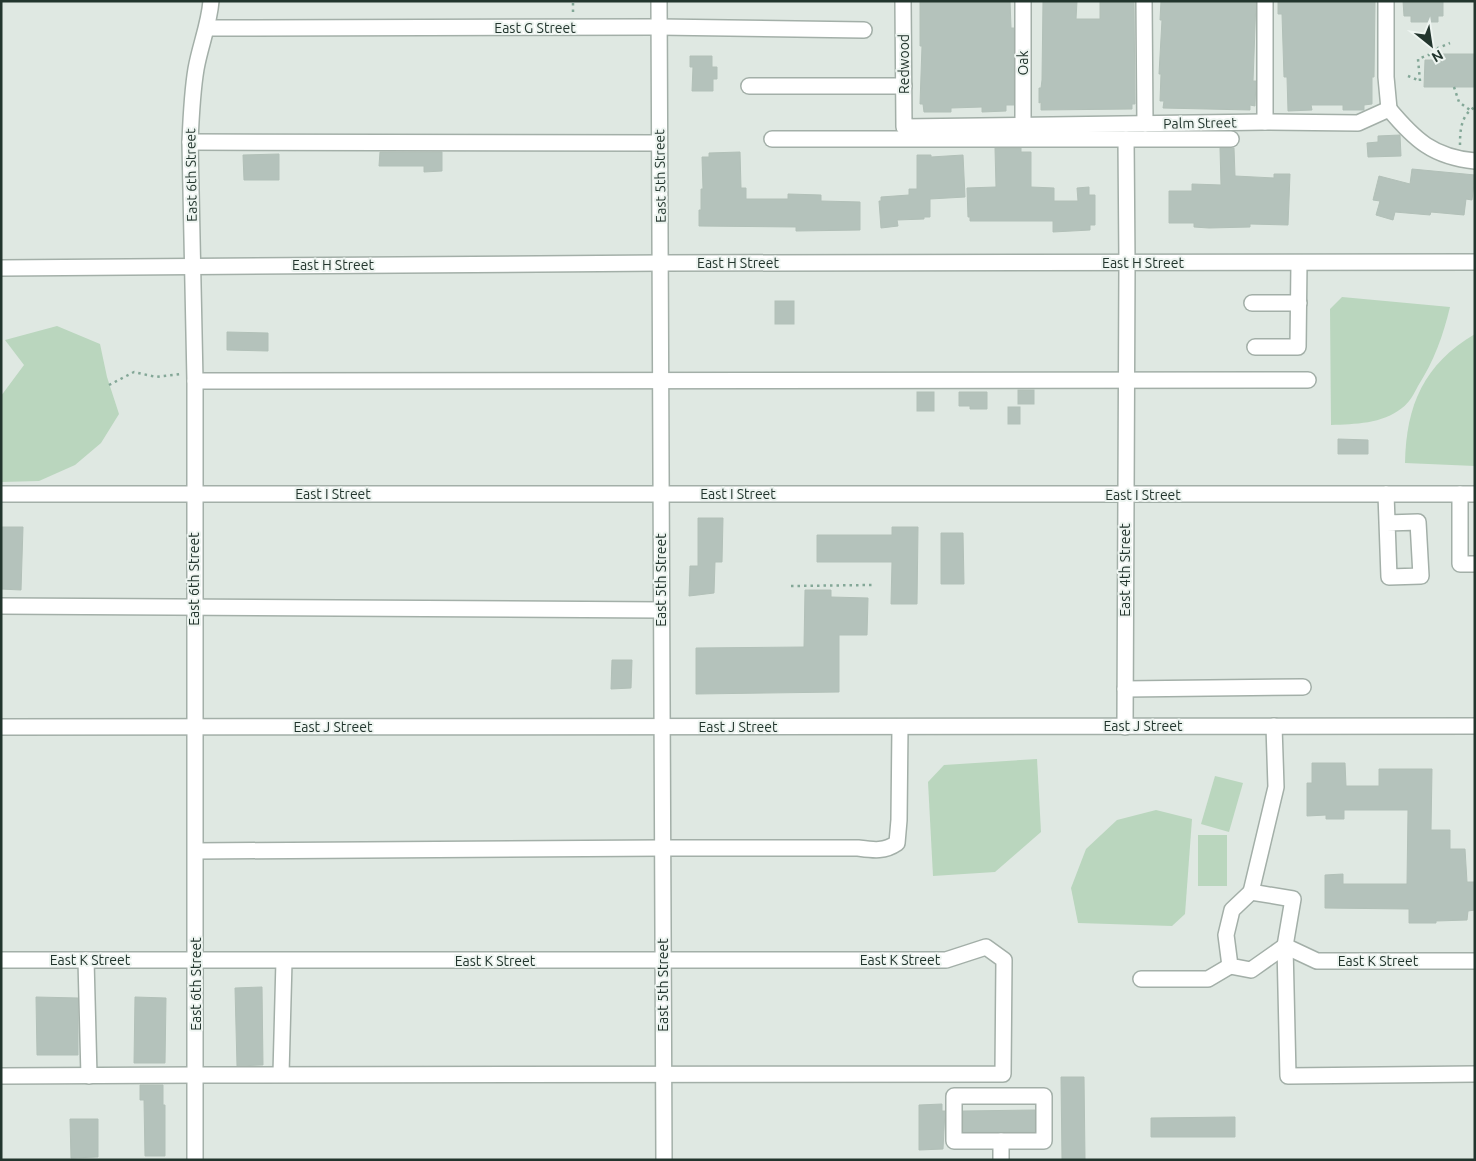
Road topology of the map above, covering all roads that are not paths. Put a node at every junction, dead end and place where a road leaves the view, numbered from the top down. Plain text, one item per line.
1 (211, 1) edge
2 (660, 1) edge
3 (903, 1) edge
4 (1023, 1) edge
5 (1144, 1) edge
6 (1265, 1) edge
7 (1386, 1) edge
8 (206, 28) junction
9 (659, 28) junction
10 (864, 30) dead end
11 (749, 86) dead end
12 (904, 86) junction
13 (1389, 109) junction
14 (1265, 122) junction
15 (1145, 124) junction
16 (1023, 125) junction
17 (904, 127) joint
18 (772, 139) dead end
19 (1126, 139) junction
20 (1231, 139) dead end
21 (190, 142) junction
22 (659, 144) junction
23 (1475, 161) edge
24 (1475, 262) edge
25 (661, 263) junction
26 (1127, 263) junction
27 (1299, 263) junction
28 (193, 266) junction
29 (1, 268) edge
30 (1252, 303) dead end
31 (1299, 303) junction
32 (1255, 347) dead end
33 (195, 377) junction
34 (1127, 380) junction
35 (1308, 380) dead end
36 (661, 381) junction
37 (661, 493) junction
38 (1, 494) edge
39 (194, 494) junction
40 (1386, 494) junction
41 (1467, 494) edge
42 (1126, 495) junction
43 (1387, 524) dead end
44 (1475, 564) edge
45 (1, 606) edge
46 (194, 607) junction
47 (661, 610) junction
48 (1303, 687) dead end
49 (1125, 689) junction
50 (1125, 726) junction
51 (1274, 726) junction
52 (1475, 726) edge
53 (1, 727) edge
54 (196, 727) junction
55 (662, 727) junction
56 (900, 727) junction
57 (662, 848) junction
58 (196, 851) junction
59 (1251, 892) junction
60 (1285, 946) junction
61 (1, 960) edge
62 (86, 960) junction
63 (196, 960) junction
64 (284, 961) junction
65 (663, 961) junction
66 (1475, 961) edge
67 (1230, 966) junction
68 (1141, 980) dead end
69 (196, 1074) junction
70 (281, 1074) junction
71 (664, 1074) junction
72 (1475, 1074) edge
73 (1, 1076) edge
74 (89, 1076) junction
75 (1001, 1141) junction
76 (195, 1160) edge
77 (664, 1160) edge
78 (1001, 1160) edge

1 - 8 street, East 6th Street
2 - 9 street, East 5th Street
3 - 12 street, Redwood
4 - 16 street, Oak
5 - 15 street
6 - 14 street
7 - 13 street
8 - 9 street, East G Street
8 - 21 street, East 6th Street
9 - 10 street, East G Street
9 - 22 street, East 5th Street
11 - 12 street
12 - 17 street, Redwood
13 - 14 street, Palm Street
13 - 23 street
14 - 15 street, Palm Street
15 - 16 street, Palm Street
16 - 17 street, Palm Street
18 - 19 street
19 - 20 street
19 - 26 street, East 4th Street
21 - 22 street
21 - 28 street, East 6th Street
22 - 25 street, East 5th Street
24 - 27 street, East H Street
25 - 26 street, East H Street
25 - 28 street, East H Street
25 - 36 street, East 5th Street
26 - 27 street, East H Street
26 - 34 street, East 4th Street
27 - 31 street
28 - 29 street, East H Street
28 - 33 street, East 6th Street
30 - 31 street
31 - 32 street
33 - 36 street
33 - 39 street, East 6th Street
34 - 35 street
34 - 36 street
34 - 42 street, East 4th Street
36 - 37 street, East 5th Street
37 - 39 street, East I Street
37 - 42 street, East I Street
37 - 47 street, East 5th Street
38 - 39 street, East I Street
39 - 46 street, East 6th Street
40 - 41 street, East I Street
40 - 42 street, East I Street
40 - 43 street
41 - 44 street
42 - 49 street, East 4th Street
45 - 46 street
46 - 47 street
46 - 54 street, East 6th Street
47 - 55 street, East 5th Street
48 - 49 street
49 - 50 street, East 4th Street
50 - 51 street, East J Street
50 - 56 street, East J Street
51 - 52 street, East J Street
51 - 59 street
53 - 54 street, East J Street
54 - 55 street, East J Street
54 - 58 street, East 6th Street
55 - 56 street, East J Street
55 - 57 street, East 5th Street
56 - 57 street
57 - 58 street
57 - 65 street, East 5th Street
58 - 63 street, East 6th Street
59 - 60 street
59 - 67 street
60 - 66 street, East K Street
60 - 67 street
60 - 72 street
61 - 62 street, East K Street
62 - 63 street, East K Street
62 - 74 street
63 - 64 street, East K Street
63 - 69 street, East 6th Street
64 - 65 street, East K Street
64 - 70 street
65 - 71 street, East 5th Street
65 - 71 street, East K Street
67 - 68 street
69 - 70 street
69 - 74 street
69 - 76 street, East 6th Street
70 - 71 street
71 - 77 street, East 5th Street
73 - 74 street
75 - 75 street
75 - 78 street

